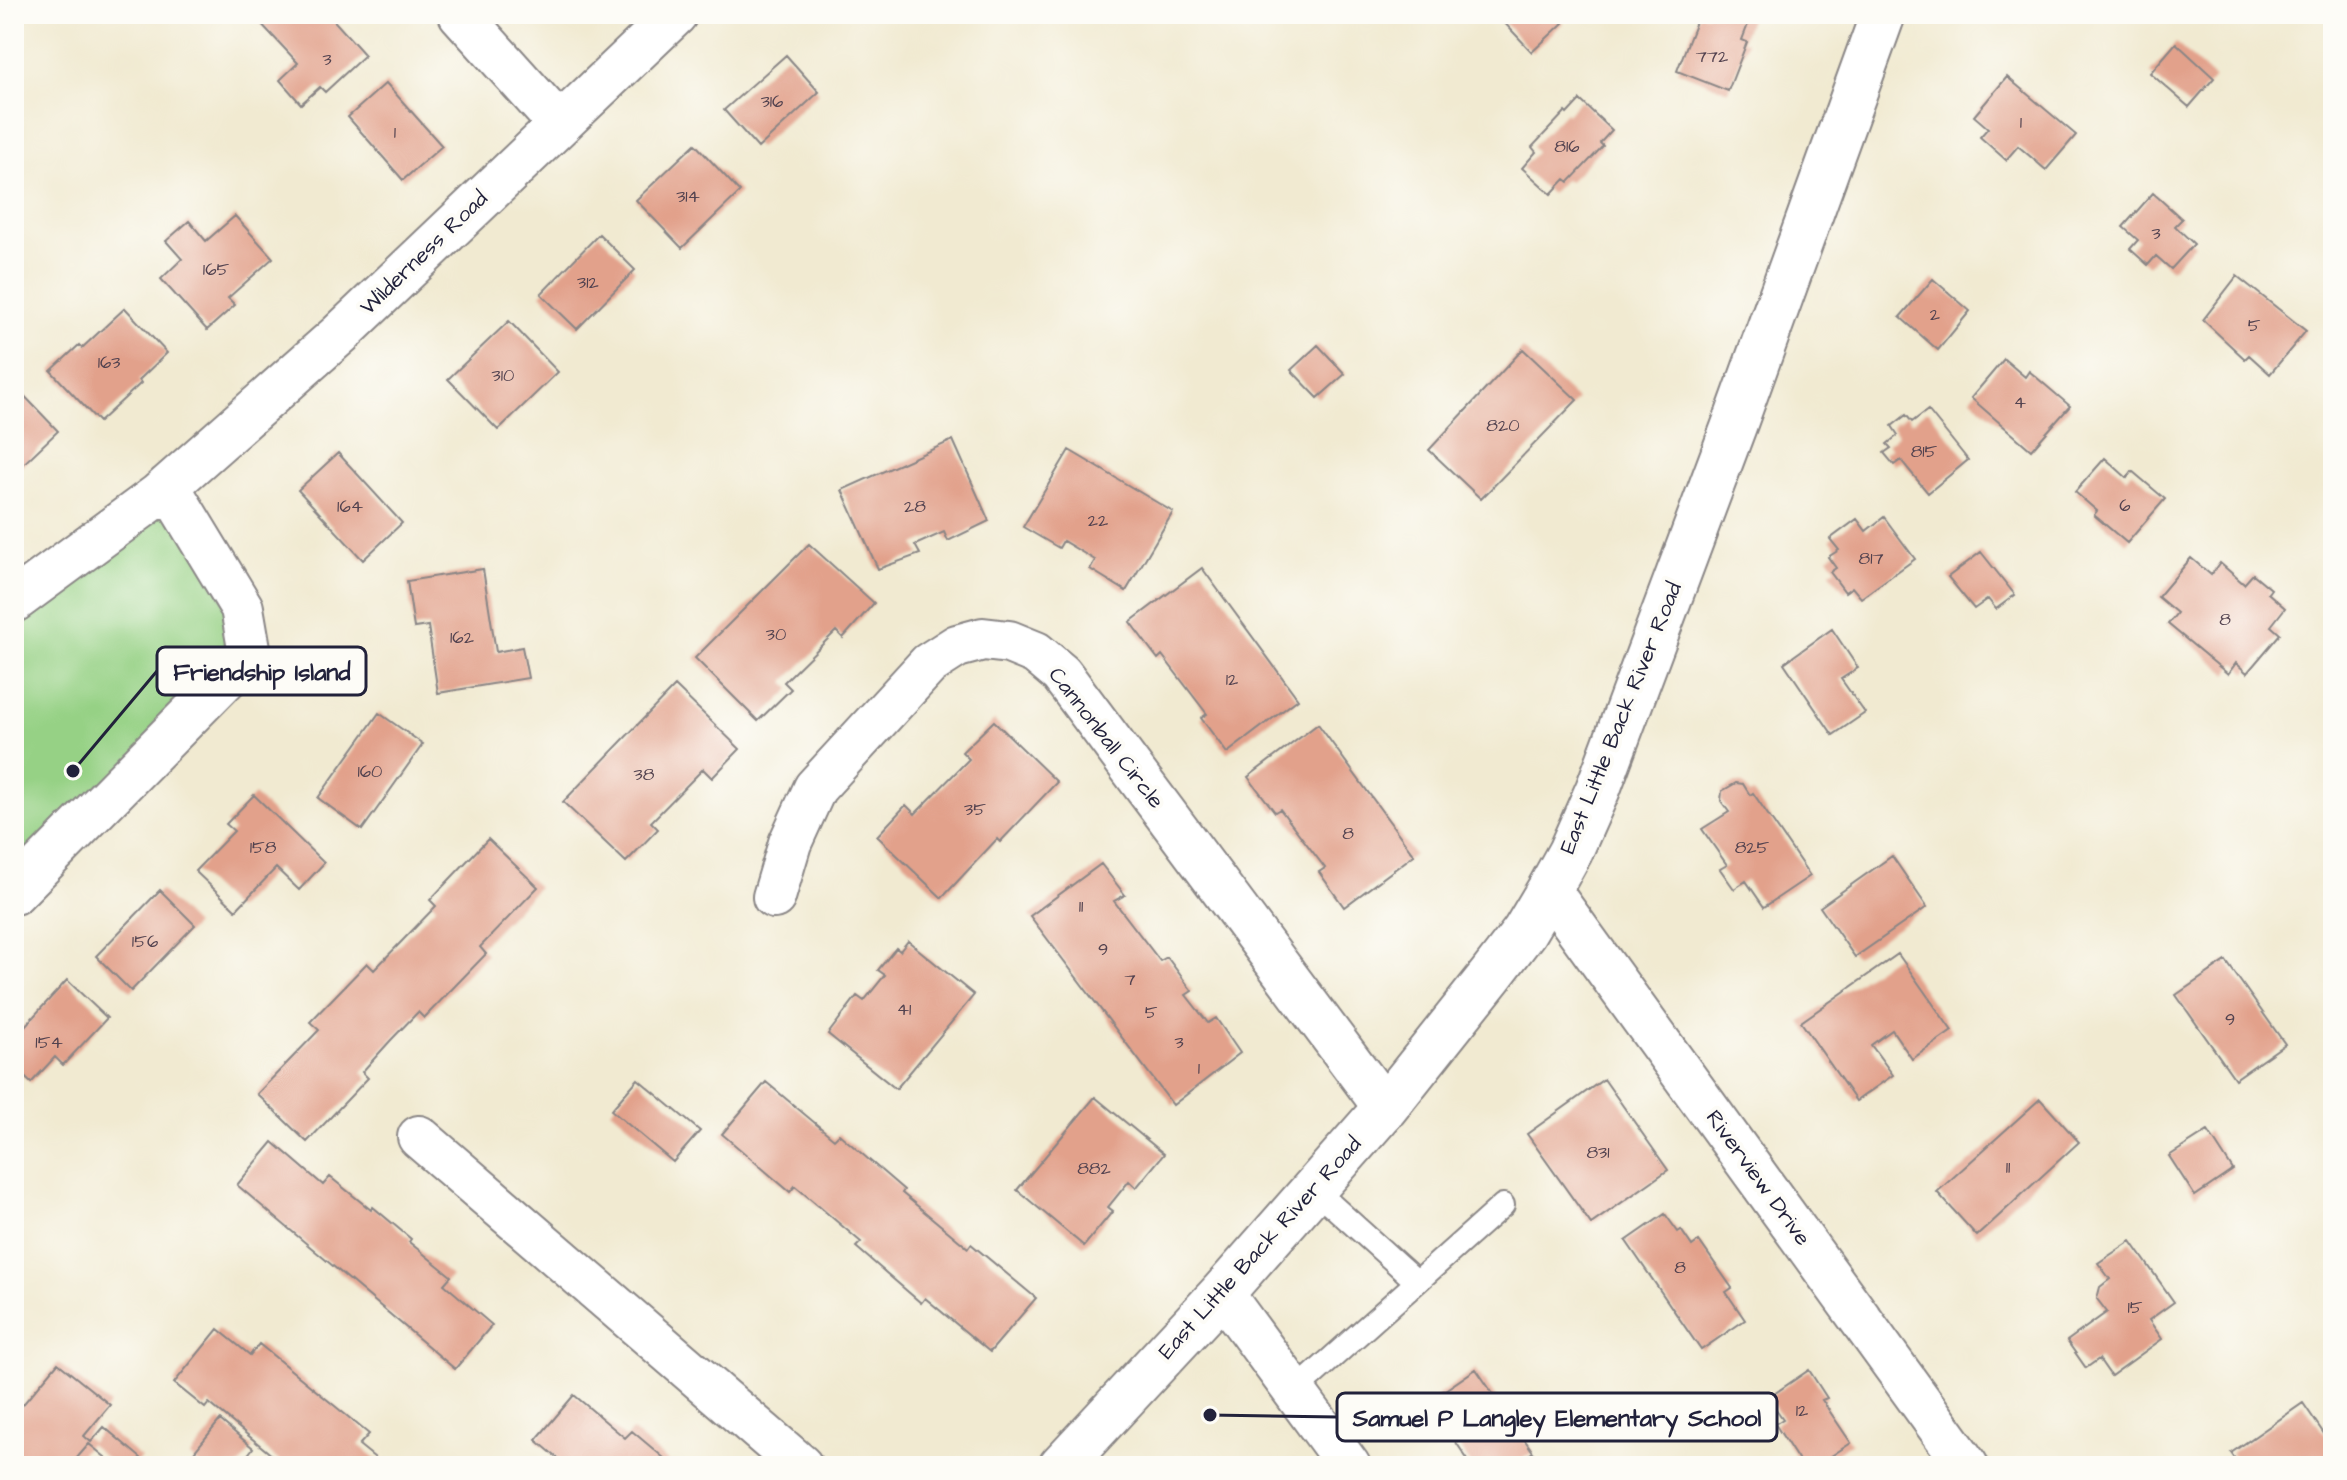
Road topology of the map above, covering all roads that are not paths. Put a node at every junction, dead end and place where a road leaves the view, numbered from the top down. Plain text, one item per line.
1 (460, 14) edge
2 (676, 14) edge
3 (1883, 14) edge
4 (559, 124) junction
5 (168, 486) junction
6 (14, 601) edge
7 (1549, 890) junction
8 (14, 893) edge
9 (774, 897) dead end
10 (1385, 1108) junction
11 (419, 1137) dead end
12 (1314, 1189) junction
13 (1503, 1205) dead end
14 (1417, 1282) junction
15 (1222, 1293) junction
16 (1295, 1391) junction
17 (801, 1466) edge
18 (1061, 1466) edge
19 (1349, 1466) edge
20 (1967, 1466) edge

1 - 4 street
2 - 4 street, Wilderness Road
3 - 7 street, East Little Back River Road
4 - 5 street, Wilderness Road
5 - 6 street, Wilderness Road
5 - 8 street
7 - 10 street, East Little Back River Road
7 - 20 street, Riverview Drive
9 - 10 street, Cannonball Circle
10 - 12 street, East Little Back River Road
11 - 17 street
12 - 14 lane
12 - 15 street, East Little Back River Road
13 - 14 lane
14 - 16 lane
15 - 16 street
15 - 18 street, East Little Back River Road
16 - 19 street

